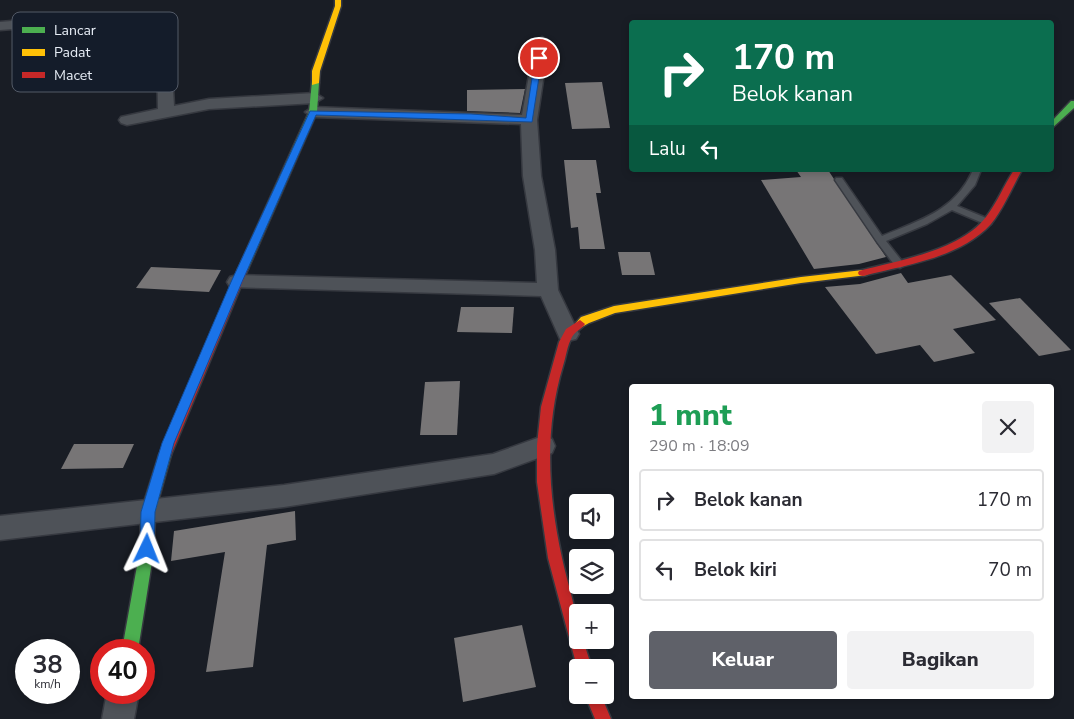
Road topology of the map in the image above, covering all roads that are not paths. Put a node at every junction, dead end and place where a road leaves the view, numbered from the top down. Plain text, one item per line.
1 (338, 0) edge
2 (542, 41) dead end
3 (165, 92) edge
4 (1074, 103) edge
5 (314, 105) junction
6 (166, 112) junction
7 (128, 120) dead end
8 (529, 120) junction
9 (1054, 124) edge
10 (976, 172) edge
11 (1017, 172) edge
12 (839, 180) dead end
13 (953, 207) junction
14 (988, 222) junction
15 (880, 240) junction
16 (900, 264) junction
17 (236, 282) junction
18 (548, 290) junction
19 (568, 334) junction
20 (543, 446) junction
21 (148, 512) junction
22 (0, 528) edge
23 (132, 639) edge
24 (581, 659) edge
25 (121, 704) edge
26 (597, 704) edge
27 (118, 719) edge
28 (603, 719) edge

1 - 5 street
2 - 8 street
3 - 6 street
4 - 9 street
5 - 6 street
5 - 8 street
5 - 17 street
6 - 7 street
8 - 18 street
10 - 13 lane
11 - 14 street
12 - 15 lane
13 - 14 lane
13 - 15 lane
14 - 16 street
15 - 16 lane
16 - 19 street
17 - 18 street
17 - 21 street
18 - 19 street
19 - 20 street
20 - 21 street
20 - 24 street
21 - 22 street
21 - 23 street
25 - 27 street
26 - 28 street

